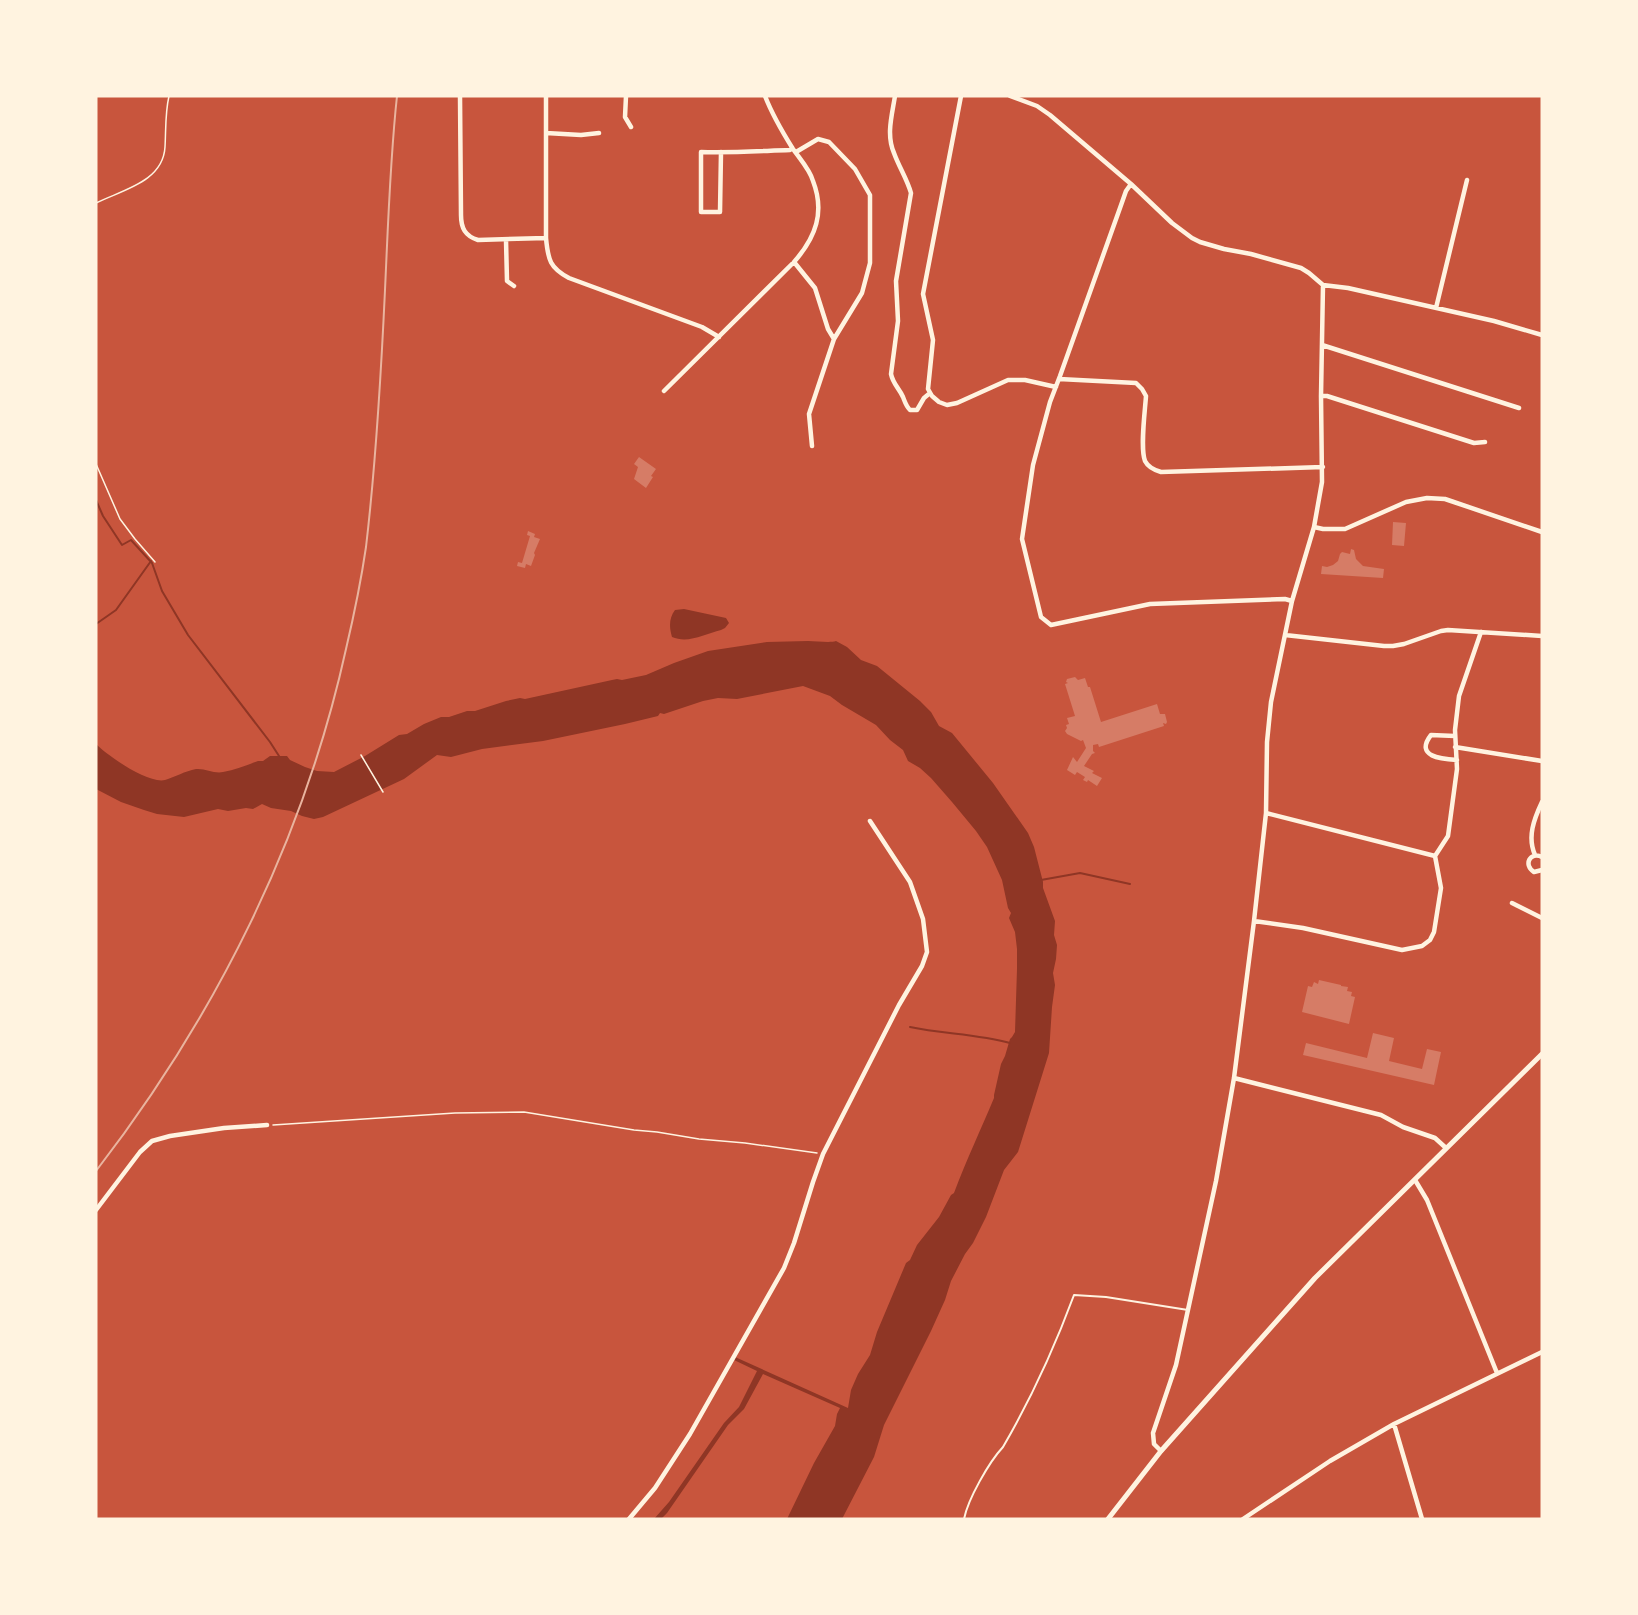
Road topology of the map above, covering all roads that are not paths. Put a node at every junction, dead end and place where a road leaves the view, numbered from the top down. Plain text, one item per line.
1 (460, 96) edge
2 (546, 96) edge
3 (626, 96) edge
4 (765, 96) edge
5 (895, 96) edge
6 (961, 96) edge
7 (1010, 96) edge
8 (631, 127) dead end
9 (598, 133) dead end
10 (546, 134) junction
11 (794, 150) junction
12 (721, 152) junction
13 (1467, 180) dead end
14 (1131, 184) junction
15 (546, 238) junction
16 (506, 240) junction
17 (794, 261) junction
18 (1323, 285) junction
19 (514, 286) dead end
20 (1436, 308) junction
21 (1542, 335) edge
22 (719, 337) junction
23 (834, 339) junction
24 (1322, 345) junction
25 (1059, 379) junction
26 (1056, 387) junction
27 (664, 391) dead end
28 (930, 393) junction
29 (1322, 396) junction
30 (1519, 408) dead end
31 (1485, 442) dead end
32 (812, 446) dead end
33 (1323, 467) junction
34 (1314, 527) junction
35 (1542, 532) edge
36 (1292, 601) junction
37 (1481, 632) junction
38 (1285, 635) junction
39 (1542, 636) edge
40 (1455, 736) junction
41 (1455, 747) junction
42 (1457, 760) junction
43 (1542, 761) edge
44 (1542, 802) edge
45 (1266, 813) junction
46 (870, 821) dead end
47 (1535, 855) junction
48 (1435, 856) junction
49 (1542, 857) edge
50 (1542, 870) edge
51 (1512, 903) dead end
52 (1542, 918) edge
53 (1254, 921) junction
54 (1542, 1054) edge
55 (1234, 1078) junction
56 (267, 1125) road end
57 (1446, 1148) junction
58 (1415, 1180) junction
59 (96, 1210) edge
60 (1188, 1310) junction
61 (1542, 1352) edge
62 (1497, 1373) junction
63 (1394, 1424) junction
64 (1161, 1450) junction
65 (1246, 1518) edge
66 (629, 1519) edge
67 (964, 1519) edge
68 (1108, 1519) edge
69 (1422, 1519) edge

1 - 16 street
2 - 10 street
3 - 8 street
4 - 11 street
5 - 28 street
6 - 28 street
7 - 14 street
9 - 10 street
10 - 15 street
11 - 12 street
11 - 17 street
11 - 23 street
12 - 12 street
13 - 20 street
14 - 18 street
14 - 25 street
15 - 16 street
15 - 22 street
16 - 19 street
17 - 22 street
17 - 23 street
18 - 20 street
18 - 24 street
20 - 21 street
22 - 27 street
23 - 32 street
24 - 29 street
24 - 30 street
25 - 26 street
25 - 33 street
26 - 28 street
26 - 36 street
29 - 31 street
29 - 33 street
33 - 34 street
34 - 35 street
34 - 36 street
36 - 38 street
37 - 38 street
37 - 39 street
37 - 40 street
38 - 45 street
40 - 41 street
40 - 42 street
41 - 42 street
41 - 43 street
42 - 48 street
44 - 47 street
45 - 48 street
45 - 53 street
46 - 66 street
47 - 49 street
47 - 50 street
48 - 53 street
51 - 52 street
53 - 55 street
54 - 57 street
55 - 57 street
55 - 60 street
56 - 59 street
57 - 58 street
58 - 62 street
58 - 64 street
60 - 64 street
60 - 67 lane
61 - 62 street
62 - 63 street
63 - 65 street
63 - 69 street
64 - 68 street

